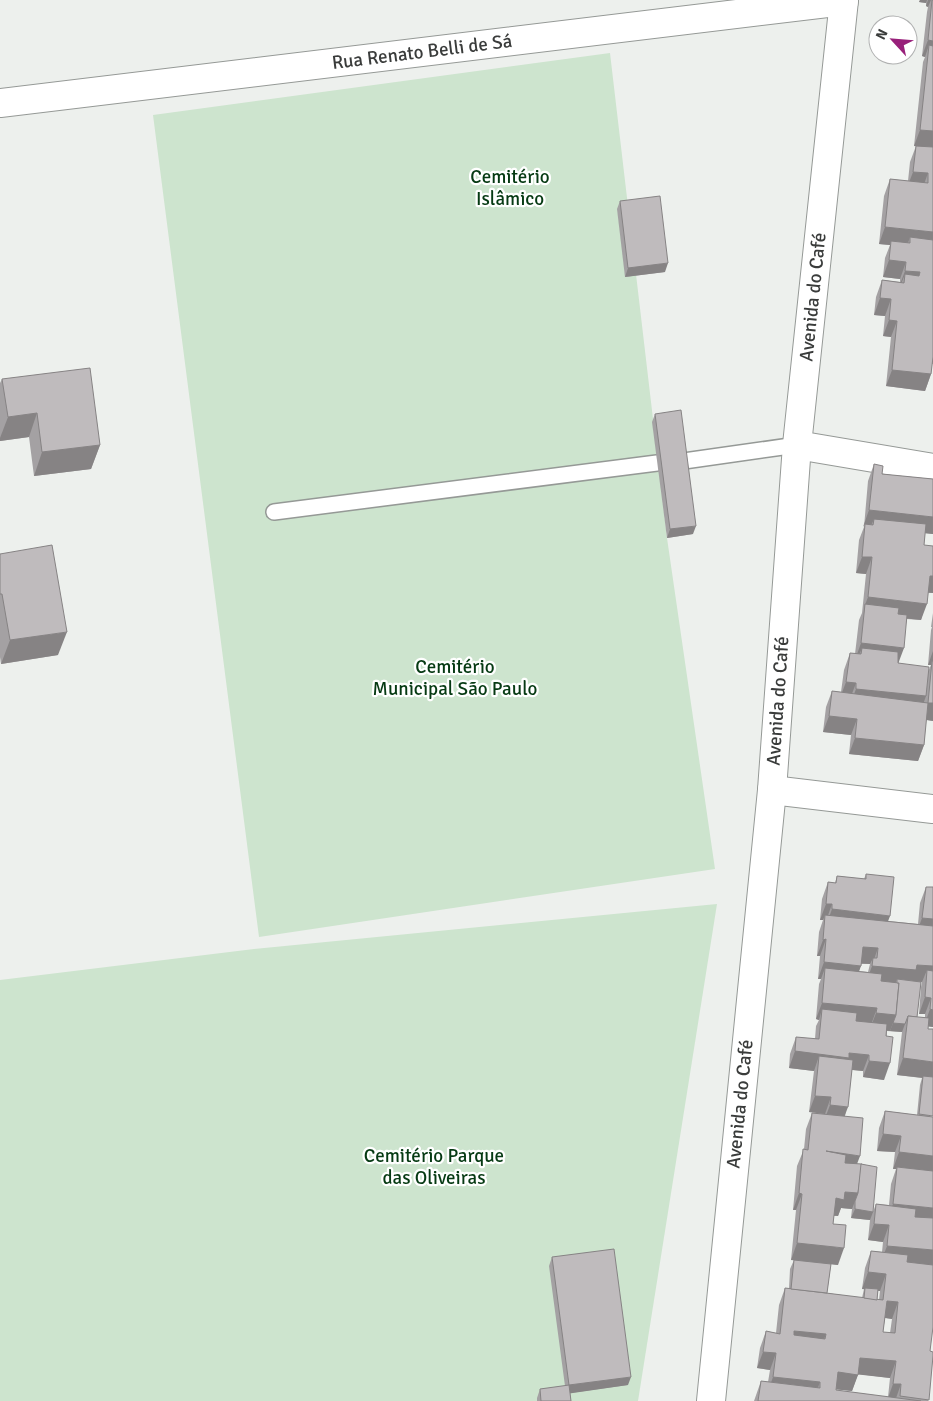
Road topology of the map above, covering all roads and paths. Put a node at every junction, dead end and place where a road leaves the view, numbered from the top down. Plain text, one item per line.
1 (844, 0) edge
2 (0, 103) edge
3 (797, 445) junction
4 (684, 461) edge
5 (657, 463) dead end
6 (933, 468) edge
7 (274, 512) dead end
8 (772, 790) junction
9 (933, 809) edge
10 (711, 1401) edge

1 - 2 street, Rua Renato Belli de Sá
1 - 3 street, Avenida do Café
3 - 4 lane
3 - 6 street
3 - 8 street, Avenida do Café
5 - 7 lane
8 - 9 street
8 - 10 street, Avenida do Café

